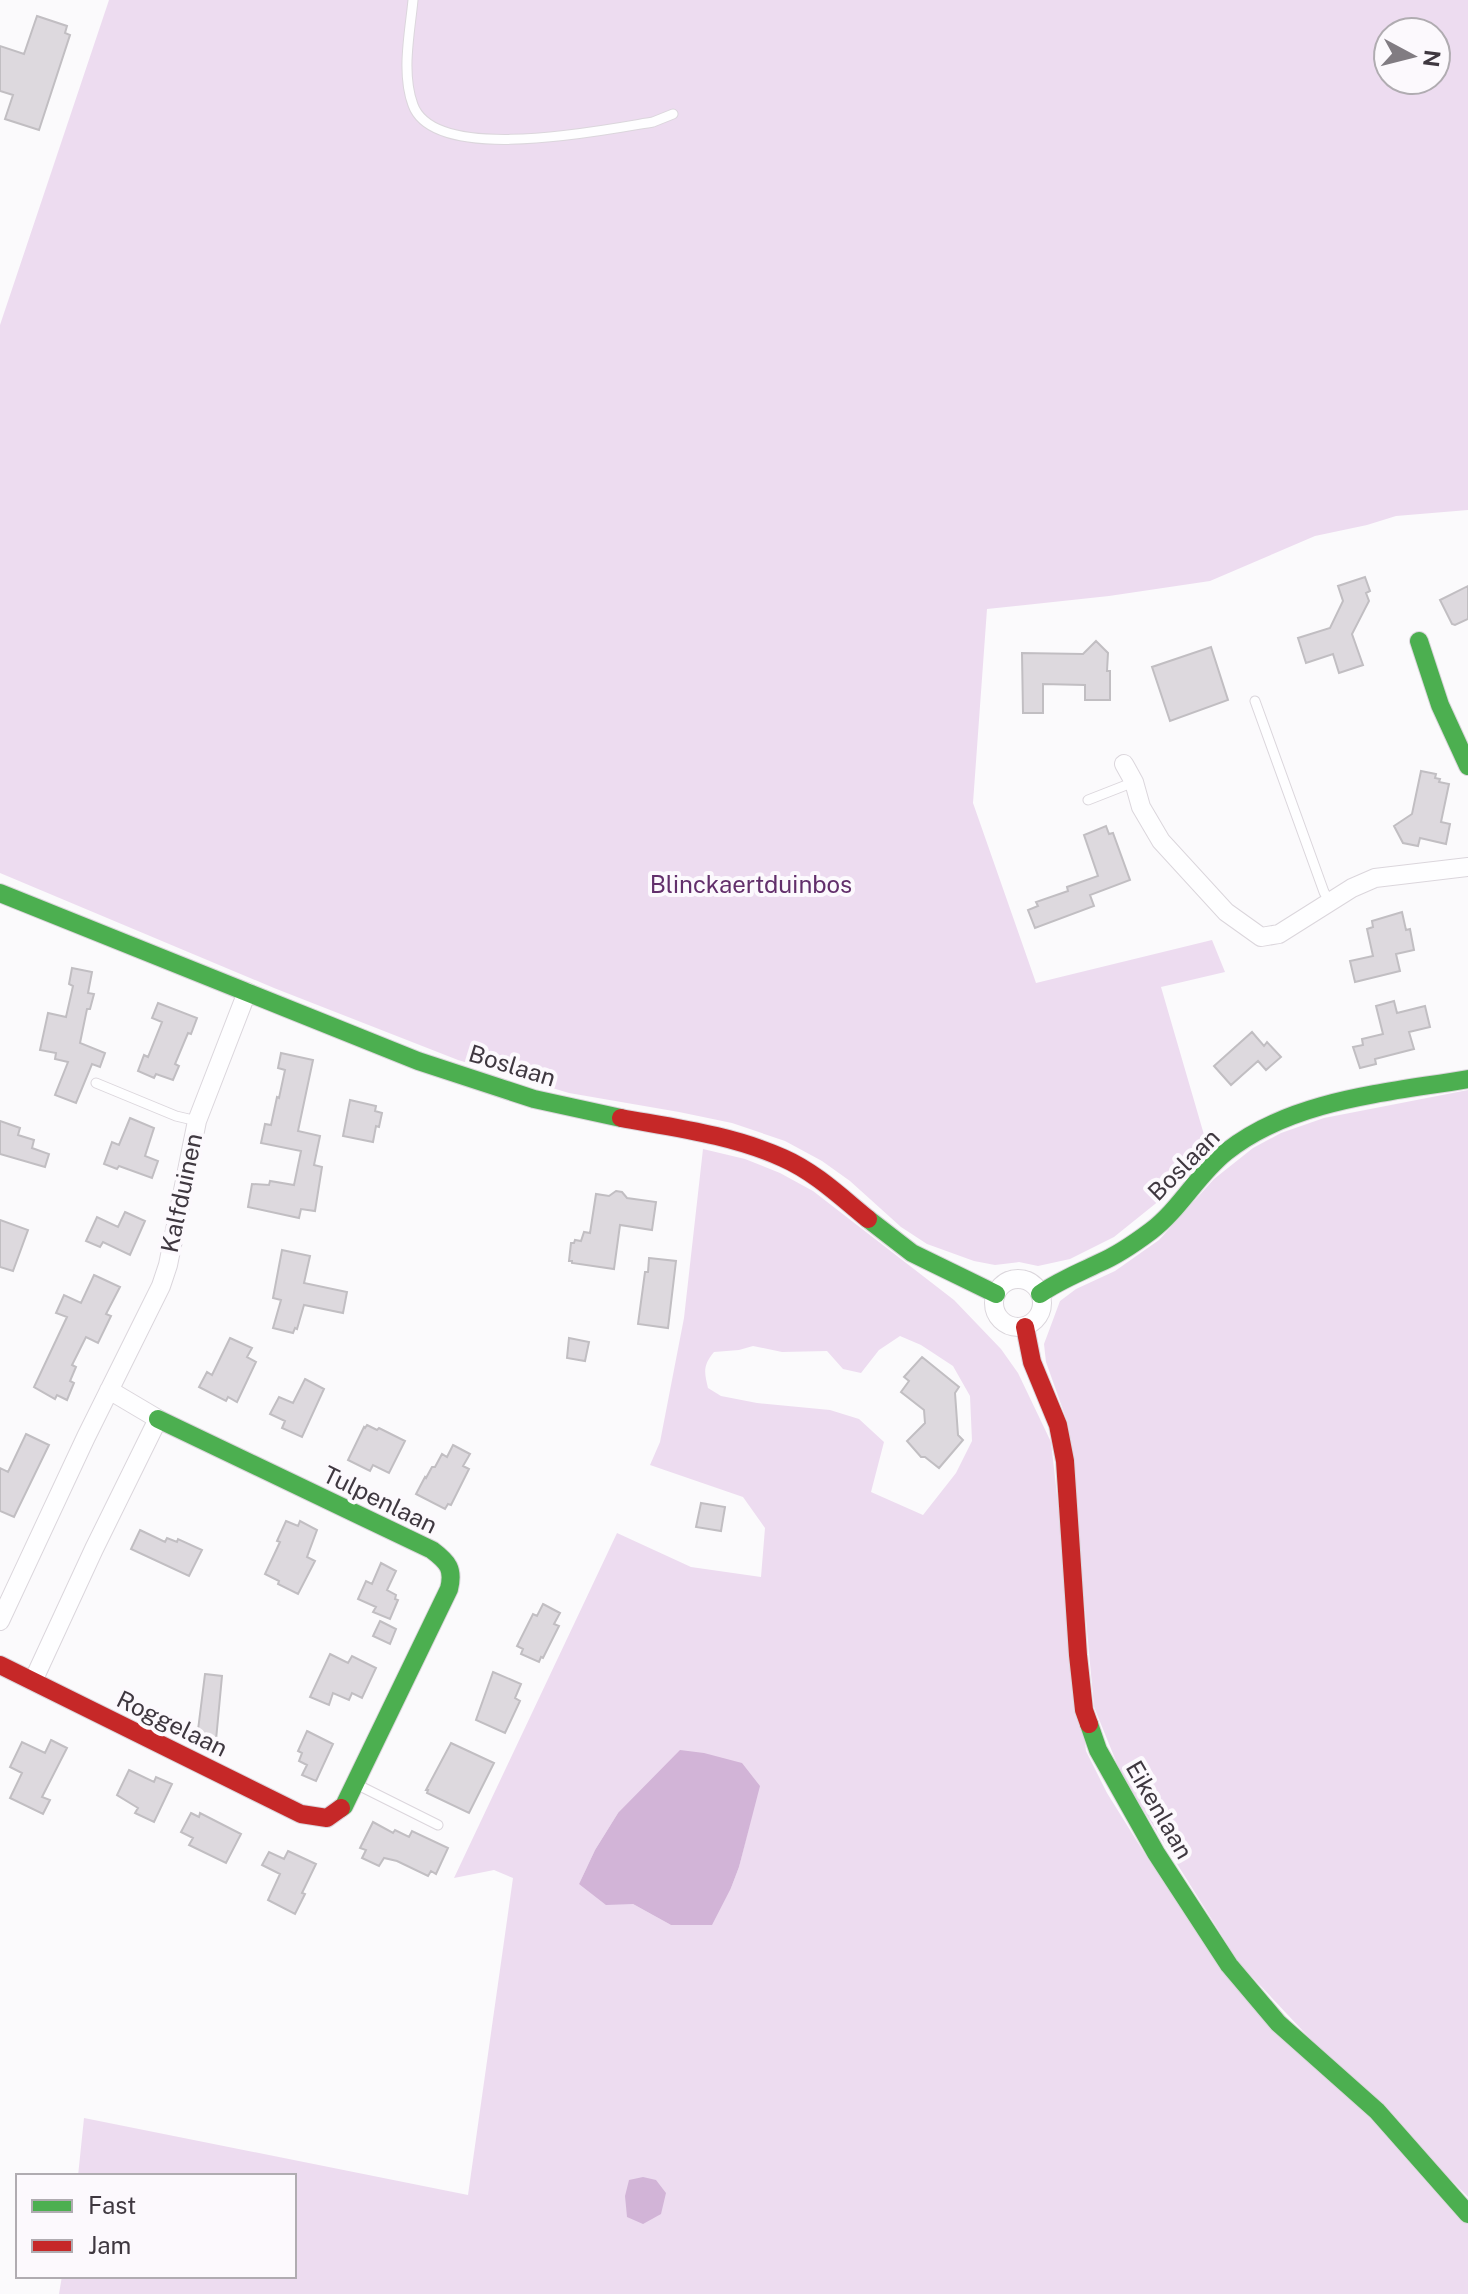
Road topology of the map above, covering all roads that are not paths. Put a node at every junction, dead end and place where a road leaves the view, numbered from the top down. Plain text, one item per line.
1 (413, 0) edge
2 (673, 114) dead end
3 (1419, 641) dead end
4 (1255, 701) dead end
5 (1124, 764) dead end
6 (1468, 766) edge
7 (1134, 782) junction
8 (1088, 800) dead end
9 (1468, 867) edge
10 (0, 893) edge
11 (1329, 901) junction
12 (247, 992) junction
13 (1468, 1079) edge
14 (96, 1083) dead end
15 (197, 1121) junction
16 (996, 1294) junction
17 (1040, 1294) junction
18 (1025, 1327) junction
19 (109, 1390) junction
20 (158, 1419) junction
21 (0, 1621) edge
22 (0, 1665) edge
23 (33, 1681) junction
24 (356, 1784) junction
25 (327, 1818) joint
26 (438, 1825) dead end
27 (1468, 2214) edge

1 - 2 lane
3 - 6 street
4 - 11 lane
5 - 7 street
7 - 8 lane
7 - 11 street
9 - 11 street
10 - 12 street, Boslaan
12 - 15 street, Kalfduinen
12 - 16 street, Boslaan
13 - 17 street, Boslaan
14 - 15 lane
15 - 19 street, Kalfduinen
16 - 17 street
16 - 18 street
17 - 18 street
18 - 27 street, Eikenlaan
19 - 20 street
19 - 21 street, Kalfduinen
20 - 23 street
20 - 24 street, Tulpenlaan
22 - 23 street, Roggelaan
23 - 25 street, Roggelaan
24 - 25 street, Tulpenlaan
24 - 26 lane

